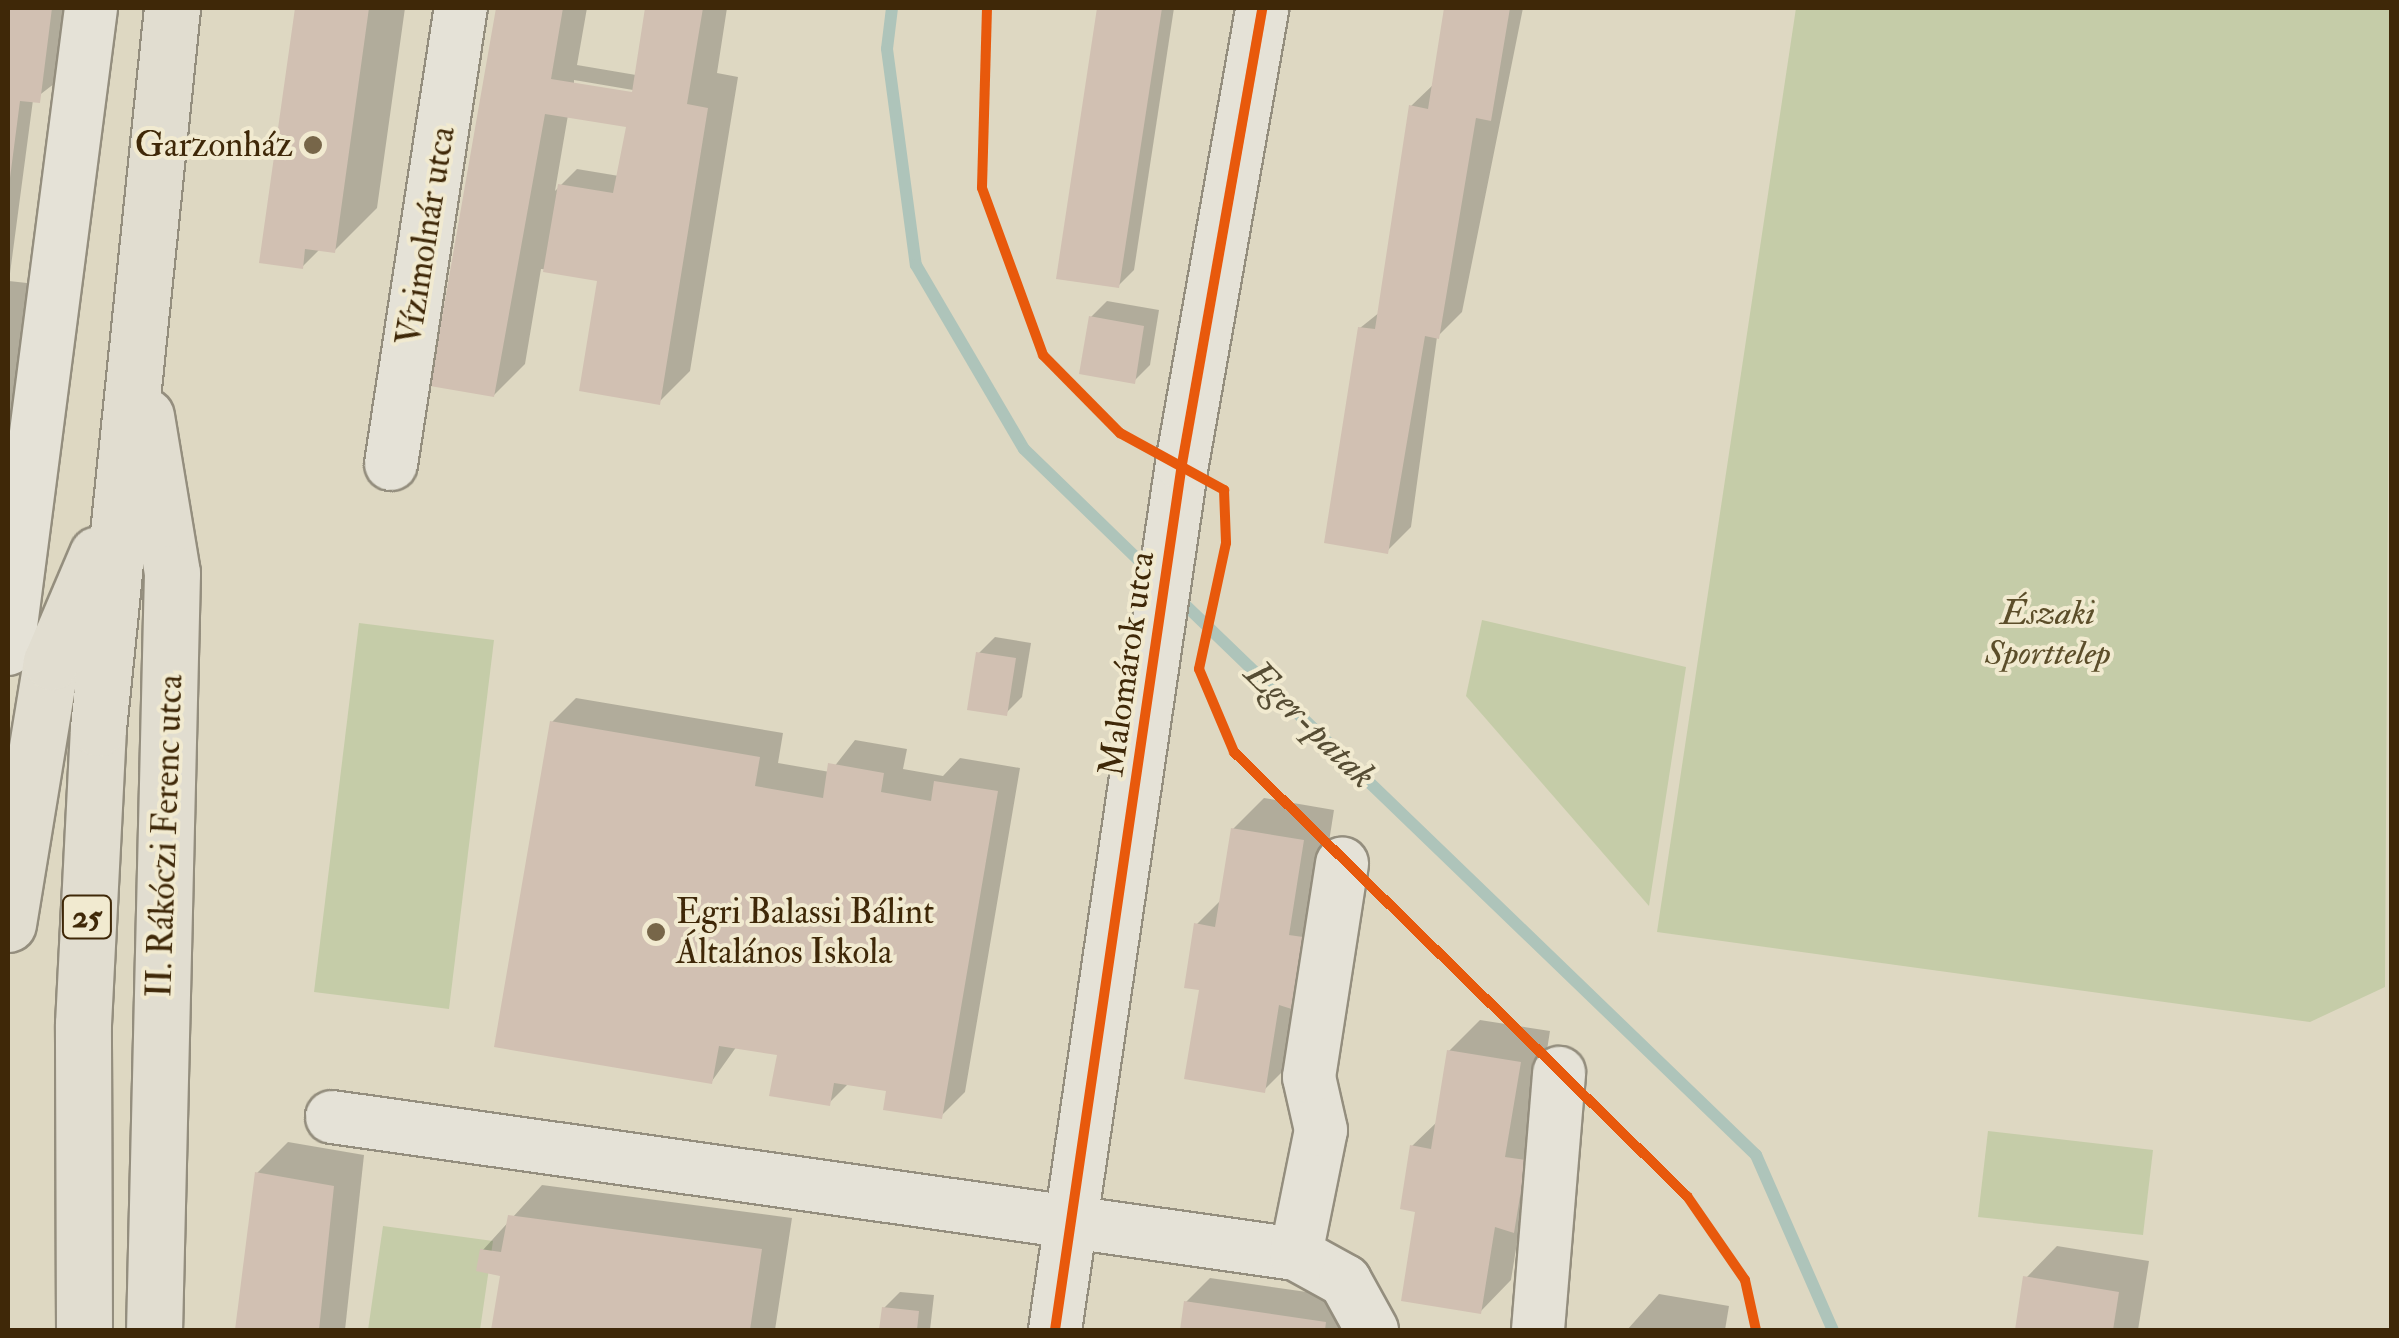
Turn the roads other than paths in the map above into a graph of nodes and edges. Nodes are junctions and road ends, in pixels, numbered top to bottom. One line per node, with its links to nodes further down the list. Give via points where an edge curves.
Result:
1 (91, 8): 8 (street)
2 (172, 8): 5 (main road, II. Rákóczi Ferenc utca / 25)
3 (461, 8): 6 (street, Vízimolnár utca)
4 (1262, 8): 14 (street, Malomárok utca, via 1182,473)
5 (134, 346): 7 (main road, II. Rákóczi Ferenc utca / 25); 18 (main road, II. Rákóczi Ferenc utca, via 172,574)
6 (391, 464)
7 (118, 505): 10 (main road, II. Rákóczi Ferenc utca, via 51,662); 17 (main road, II. Rákóczi Ferenc utca / 25, via 88,897)
8 (8, 649)
9 (1342, 864): 15 (street, via 1310,1077 1320,1130)
10 (8, 904): 11 (main road, II. Rákóczi Ferenc utca)
11 (8, 924)
12 (1559, 1073): 20 (street)
13 (332, 1117): 14 (street)
14 (1073, 1216): 15 (street); 19 (street, Malomárok utca)
15 (1296, 1254): 16 (street, via 1346,1281)
16 (1379, 1329)
17 (84, 1330)
18 (154, 1330)
19 (1055, 1330)
20 (1538, 1330)

